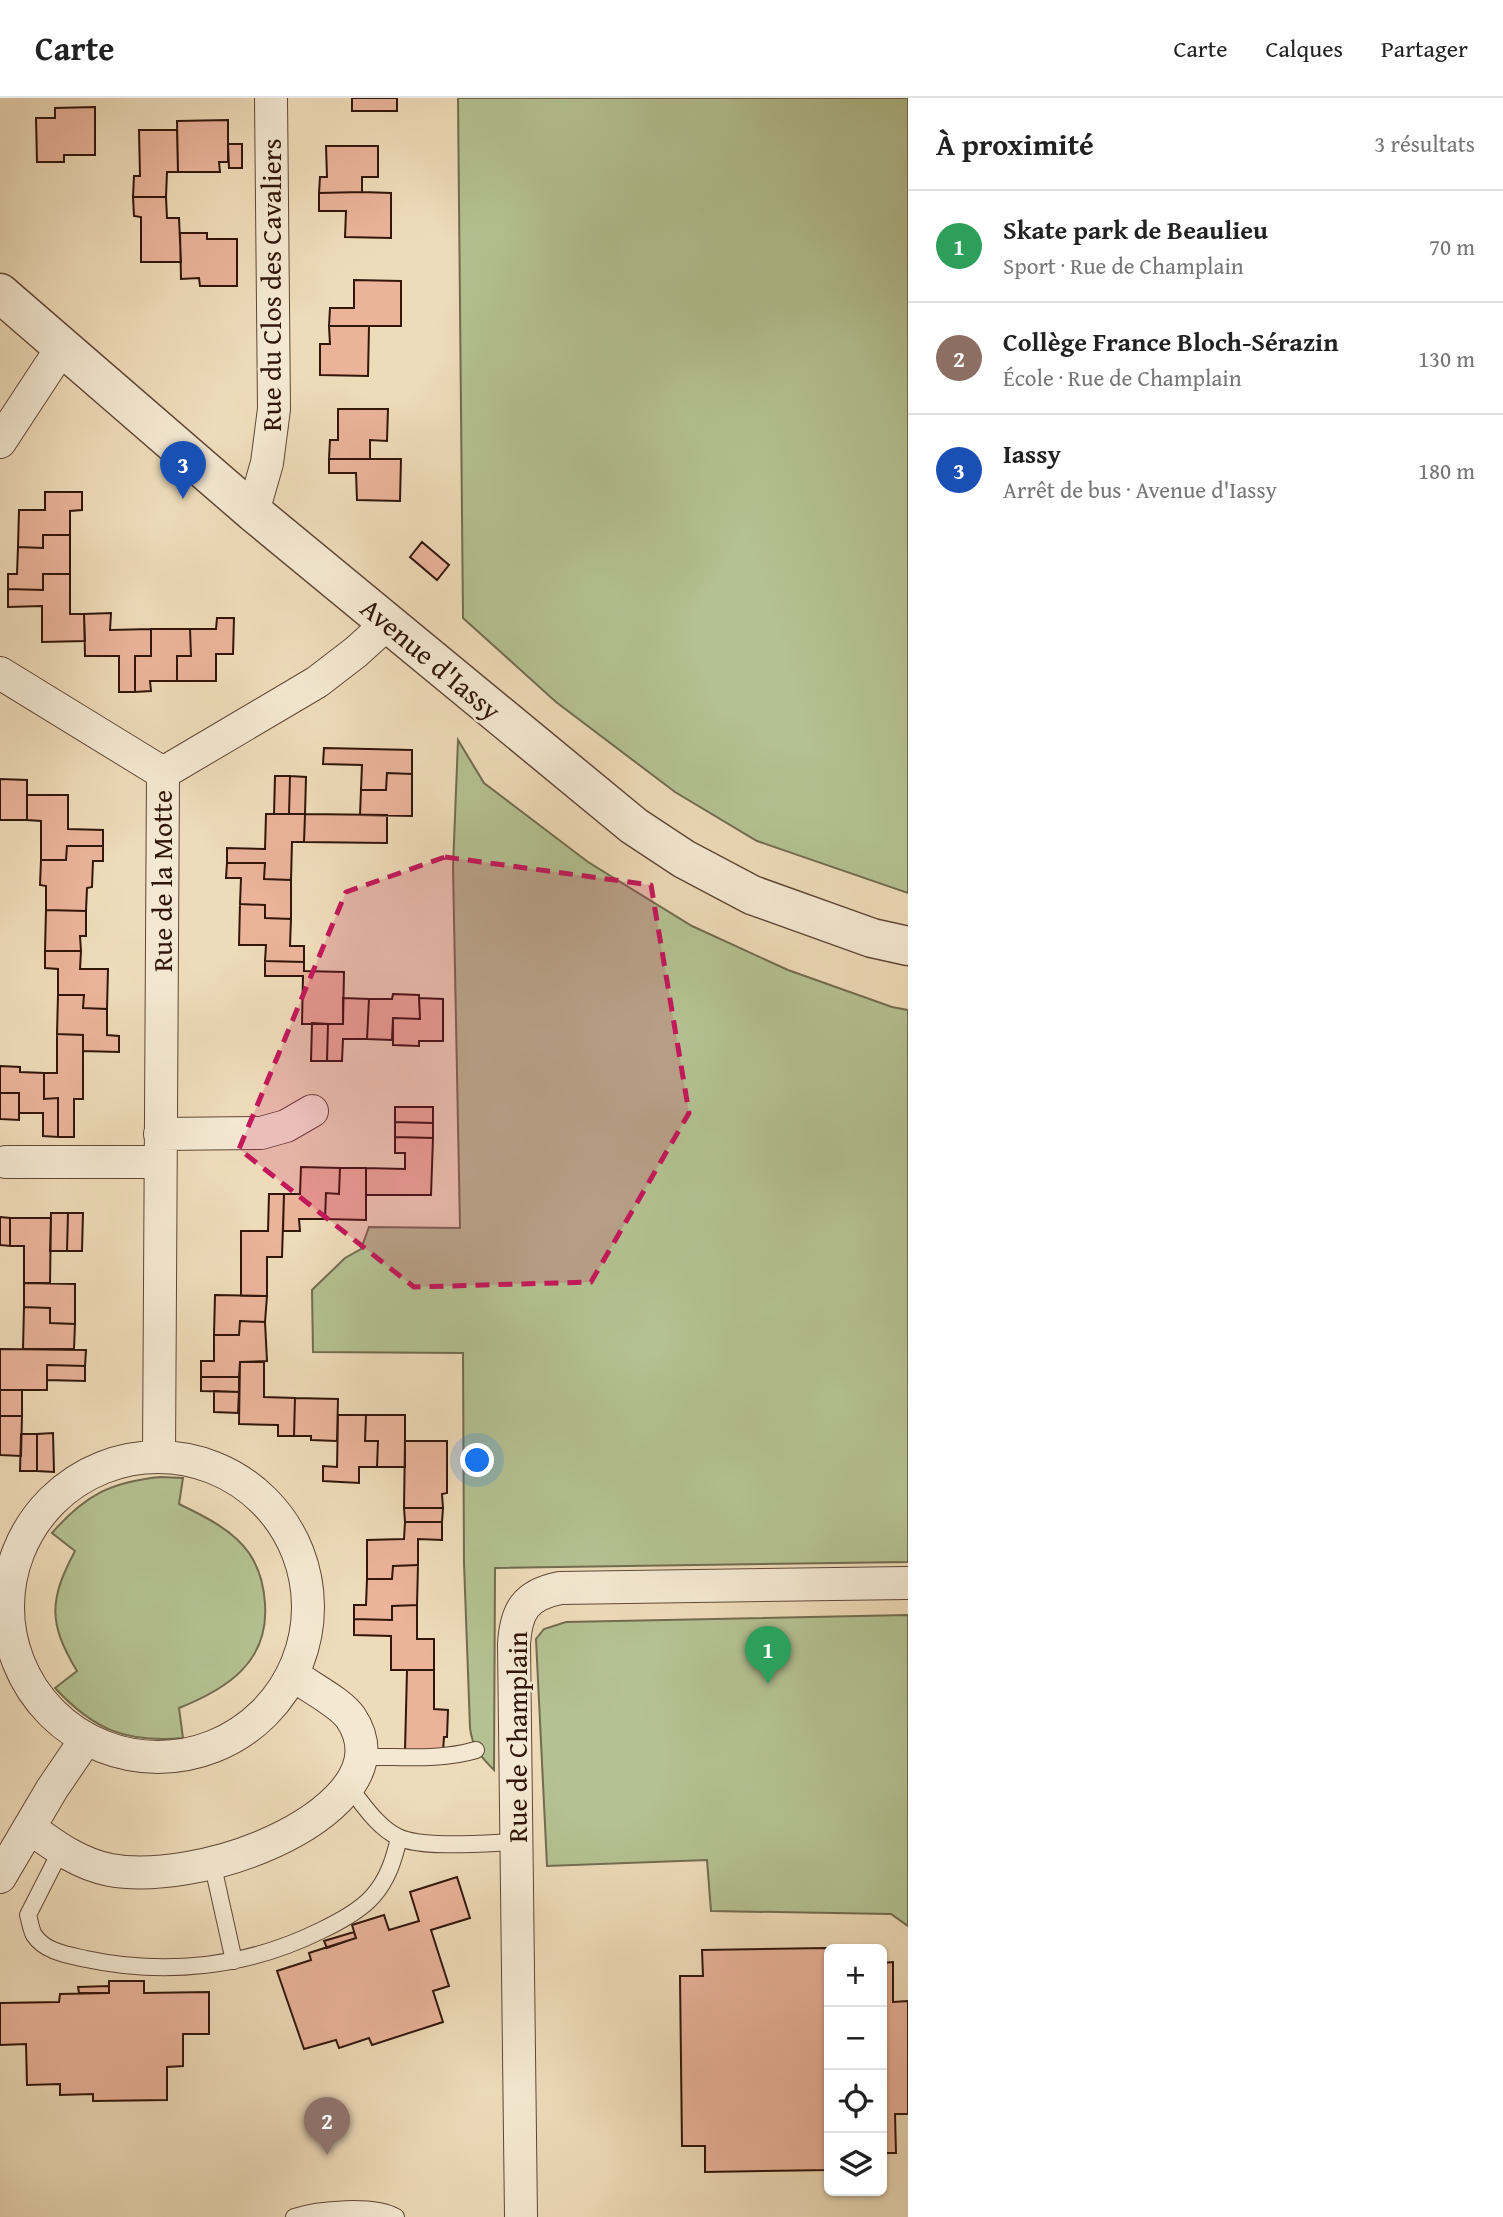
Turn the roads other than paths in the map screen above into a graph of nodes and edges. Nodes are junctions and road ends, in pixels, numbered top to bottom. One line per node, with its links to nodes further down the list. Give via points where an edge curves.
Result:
1 (271, 98): 5 (street, Rue du Clos des Cavaliers, via 274,409 267,464)
2 (0, 293): 3 (street, Avenue d'Iassy)
3 (63, 346): 4 (street); 5 (street, Avenue d'Iassy)
4 (0, 442)
5 (253, 512): 6 (street, Avenue d'Iassy)
6 (388, 623): 8 (street, Rue de la Motte, via 317,682); 9 (street, Avenue d'Iassy, via 634,826 684,859 752,895 872,938)
7 (0, 673): 8 (street)
8 (163, 773): 11 (street, Rue de la Motte)
9 (908, 946)
10 (312, 1111): 11 (street, via 261,1133)
11 (160, 1148): 12 (street); 13 (street, Rue de la Motte)
12 (6, 1162)
13 (159, 1456): 14 (street, via 96,1470 72,1483); 16 (street, via 215,1468 264,1501 285,1528 306,1583 303,1644)
14 (9, 1553): 17 (street, via 13,1650 30,1686 54,1715)
15 (908, 1583): 23 (street, Rue de Champlain, via 560,1588 538,1595 519,1613 515,1633)
16 (292, 1674): 17 (street, via 259,1718 205,1750 155,1758 120,1753); 19 (street, via 346,1712 356,1728)
17 (86, 1739): 21 (street)
18 (476, 1750): 19 (lane, via 438,1757)
19 (361, 1757): 20 (street)
20 (349, 1787): 22 (lane, via 383,1827); 25 (street, via 305,1824 260,1847)
21 (30, 1828): 24 (street); 26 (street)
22 (399, 1838): 23 (lane); 27 (lane, via 383,1883 356,1911 295,1944)
23 (516, 1842): 30 (street, Rue de Champlain)
24 (61, 1850): 25 (street, via 94,1866 128,1872); 27 (lane, via 28,1915 35,1936 55,1952 135,1967)
25 (212, 1862): 27 (lane)
26 (0, 1877)
27 (234, 1961)
28 (294, 2217): 29 (lane, via 337,2210)
29 (396, 2217)
30 (521, 2217)

